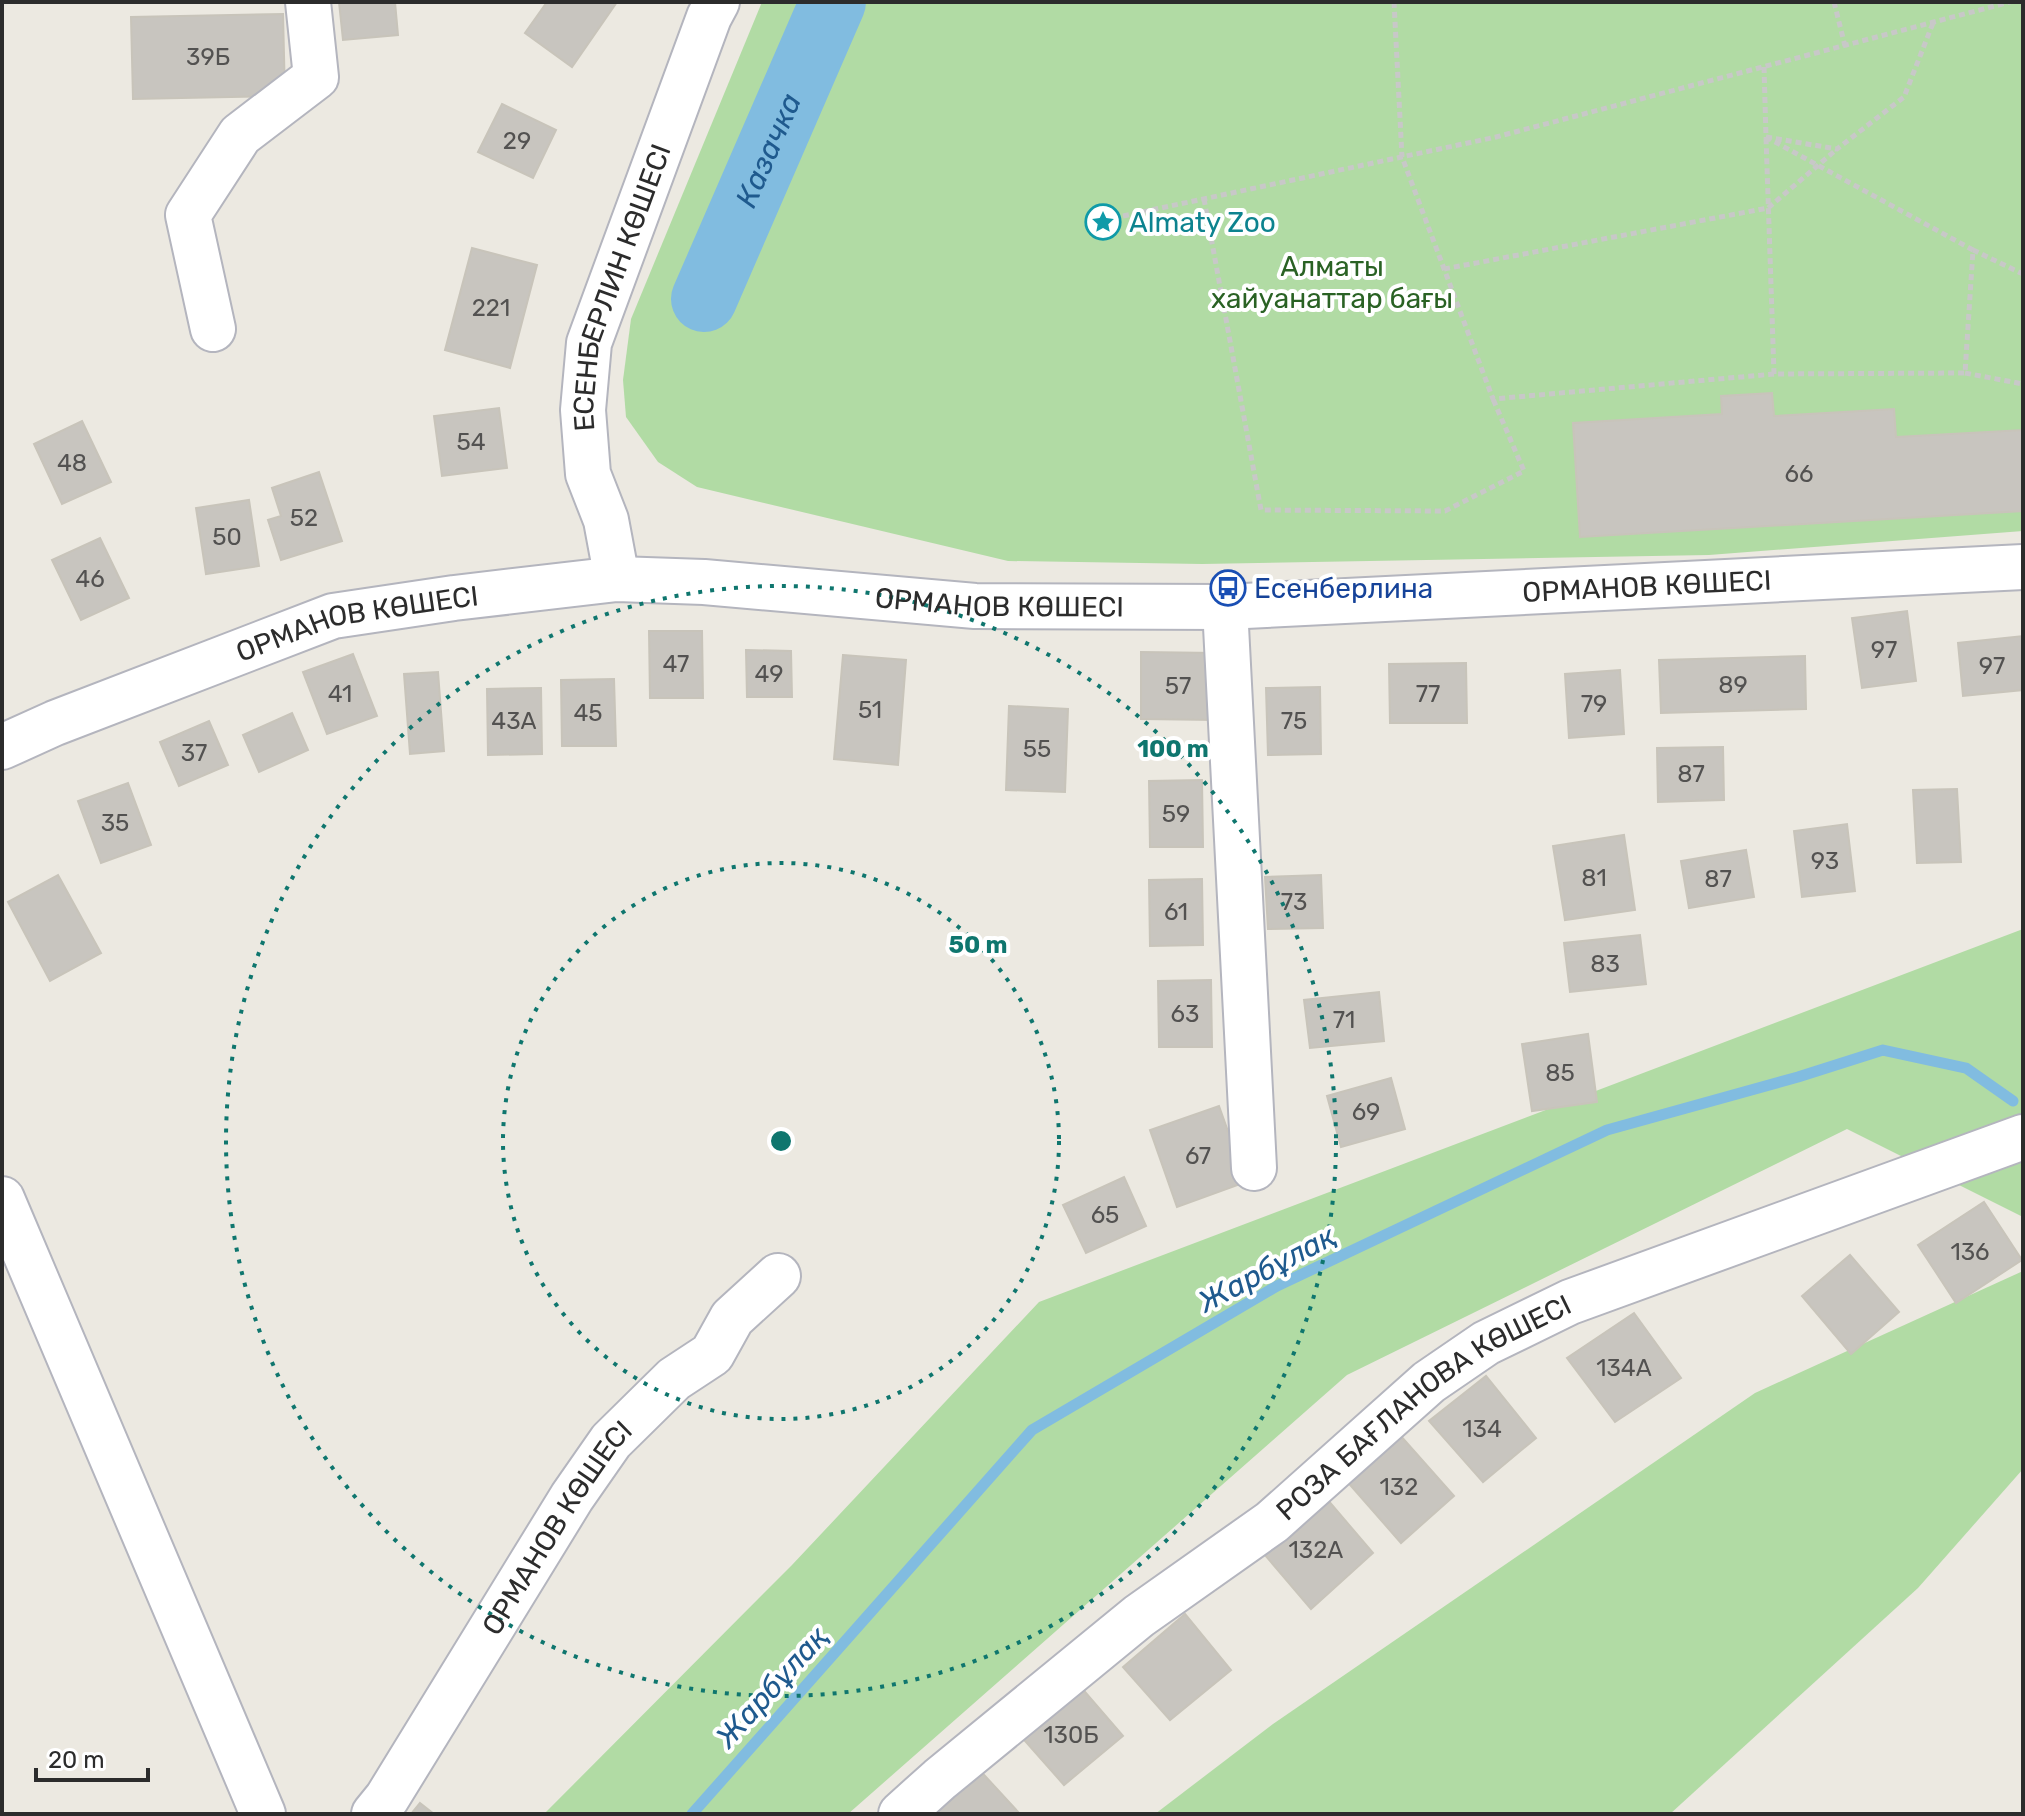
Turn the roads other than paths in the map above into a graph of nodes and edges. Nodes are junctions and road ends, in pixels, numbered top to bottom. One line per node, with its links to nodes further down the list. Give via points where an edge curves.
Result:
1 (308, 2): 3 (street, via 316,77 240,135 188,215)
2 (702, 7): 5 (street, ЕСЕНБЕРЛИН КӨШЕСІ, via 589,343 583,410 588,474 606,520)
3 (213, 329)
4 (2023, 567): 6 (street, ОРМАНОВ КӨШЕСІ)
5 (617, 579): 6 (street, ОРМАНОВ КӨШЕСІ, via 975,606); 7 (street, ОРМАНОВ КӨШЕСІ, via 333,616)
6 (1225, 607): 9 (street)
7 (2, 747)
8 (2023, 1137): 14 (street, РОЗА БАҒЛАНОВА КӨШЕСІ, via 1570,1302 1486,1343 1429,1382 1272,1522 1139,1616)
9 (1254, 1168)
10 (2, 1199): 12 (street)
11 (778, 1276): 13 (street, ОРМАНОВ КӨШЕСІ, via 732,1318 712,1354 674,1379 611,1441)
12 (263, 1814)
13 (374, 1814)
14 (901, 1814)

